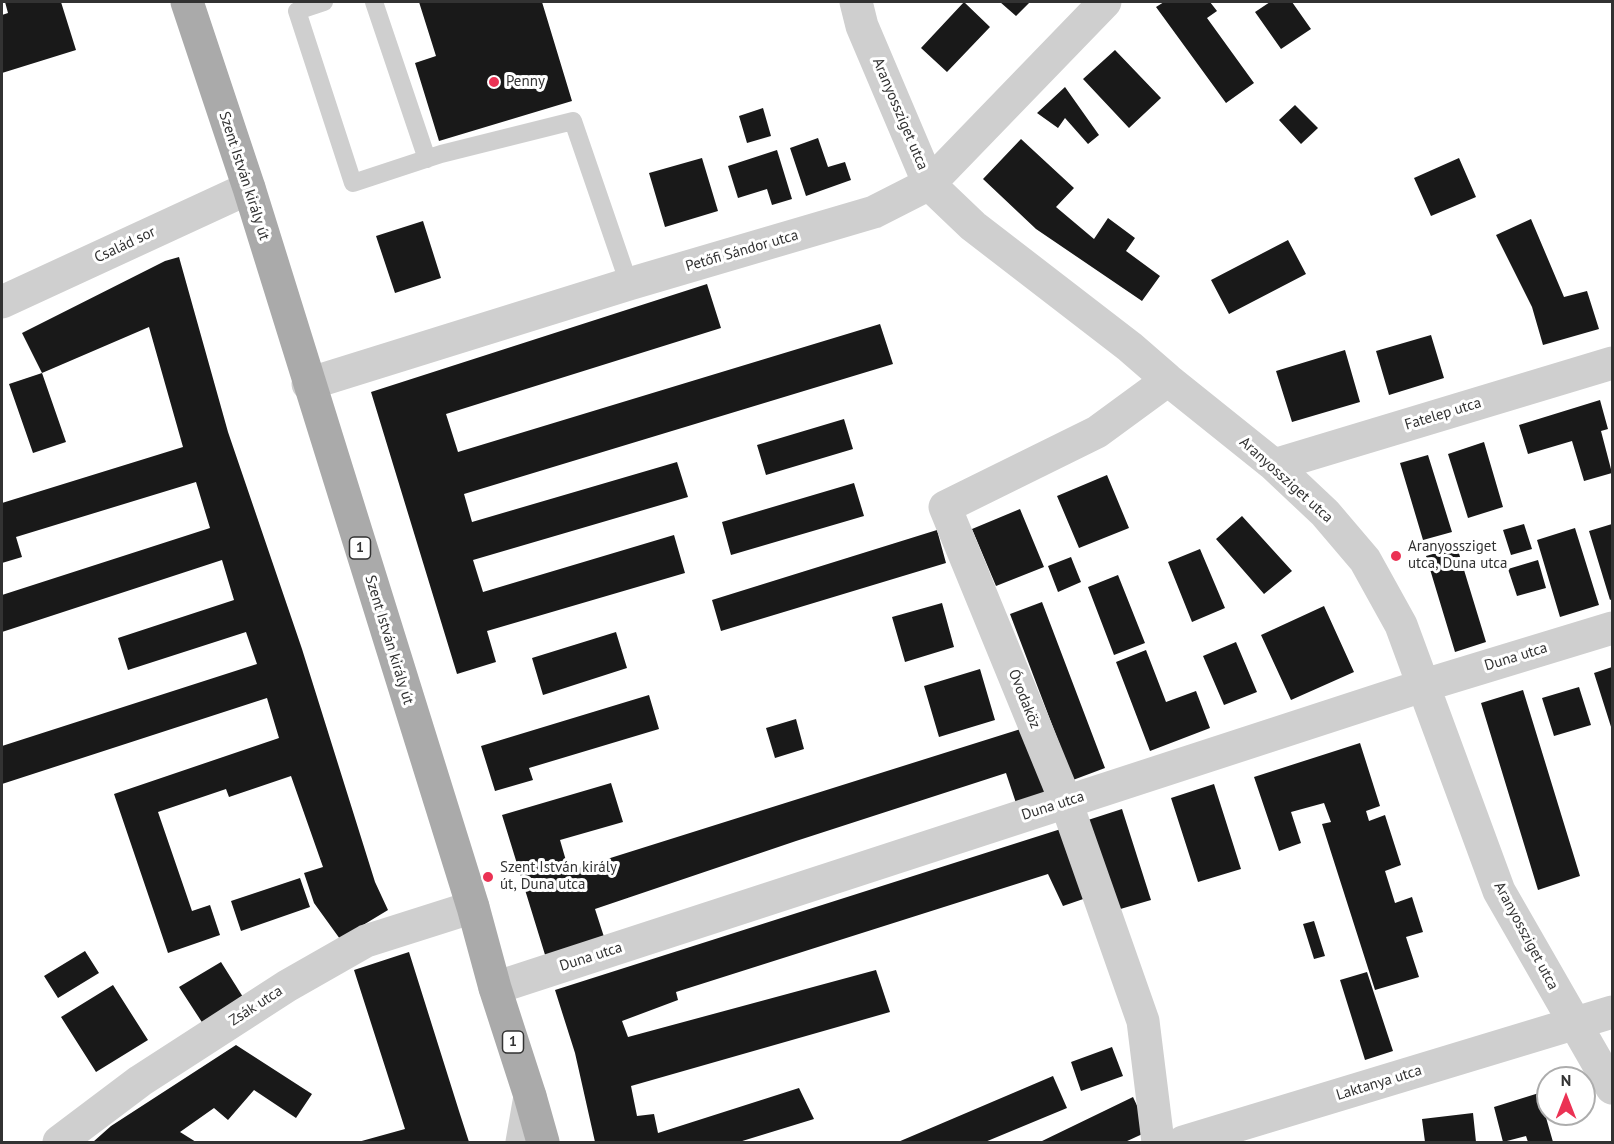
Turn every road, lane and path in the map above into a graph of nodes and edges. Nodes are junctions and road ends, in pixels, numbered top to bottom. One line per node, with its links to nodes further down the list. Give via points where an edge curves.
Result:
1 (187, 2): 8 (main road, Szent István király út / 1)
2 (324, 2): 6 (lane, via 297,11 353,183)
3 (374, 2): 6 (lane)
4 (856, 2): 7 (street, Aranyossziget utca, via 862,26)
5 (1105, 2): 7 (street, Petőfi Sándor utca)
6 (426, 159): 9 (lane, via 573,122)
7 (929, 184): 9 (street, Petőfi Sándor utca, via 874,212); 12 (street, Aranyossziget utca, via 973,226)
8 (249, 188): 10 (street, Család sor); 13 (main road, Szent István király út / 1)
9 (629, 284): 13 (street, Petőfi Sándor utca)
10 (2, 302)
11 (1612, 363): 14 (street, Fatelep utca)
12 (1168, 381): 14 (street, Aranyossziget utca); 17 (street, Óvodaköz, via 1096,432 945,507)
13 (308, 384): 18 (main road, Szent István király út / 1)
14 (1274, 465): 16 (street, Aranyossziget utca, via 1325,513 1365,560 1401,625)
15 (1612, 628): 16 (street, Duna utca)
16 (1425, 685): 17 (street, Duna utca); 21 (street, Aranyossziget utca, via 1499,891)
17 (1066, 802): 19 (street, Duna utca); 27 (street, Óvodaköz, via 1143,1021)
18 (473, 907): 19 (main road, Szent István király út / 1); 24 (street, Zsák utca, via 366,940 286,986 141,1081)
19 (495, 988): 23 (main road, Szent István király út / 1)
20 (1612, 1012): 21 (street, Laktanya utca)
21 (1574, 1024): 22 (street, Aranyossziget utca); 28 (street, Laktanya utca)
22 (1612, 1088)
23 (530, 1096): 25 (street); 26 (main road, Szent István király út / 1)
24 (59, 1143)
25 (522, 1143)
26 (543, 1143)
27 (1158, 1143)
28 (1183, 1143)

